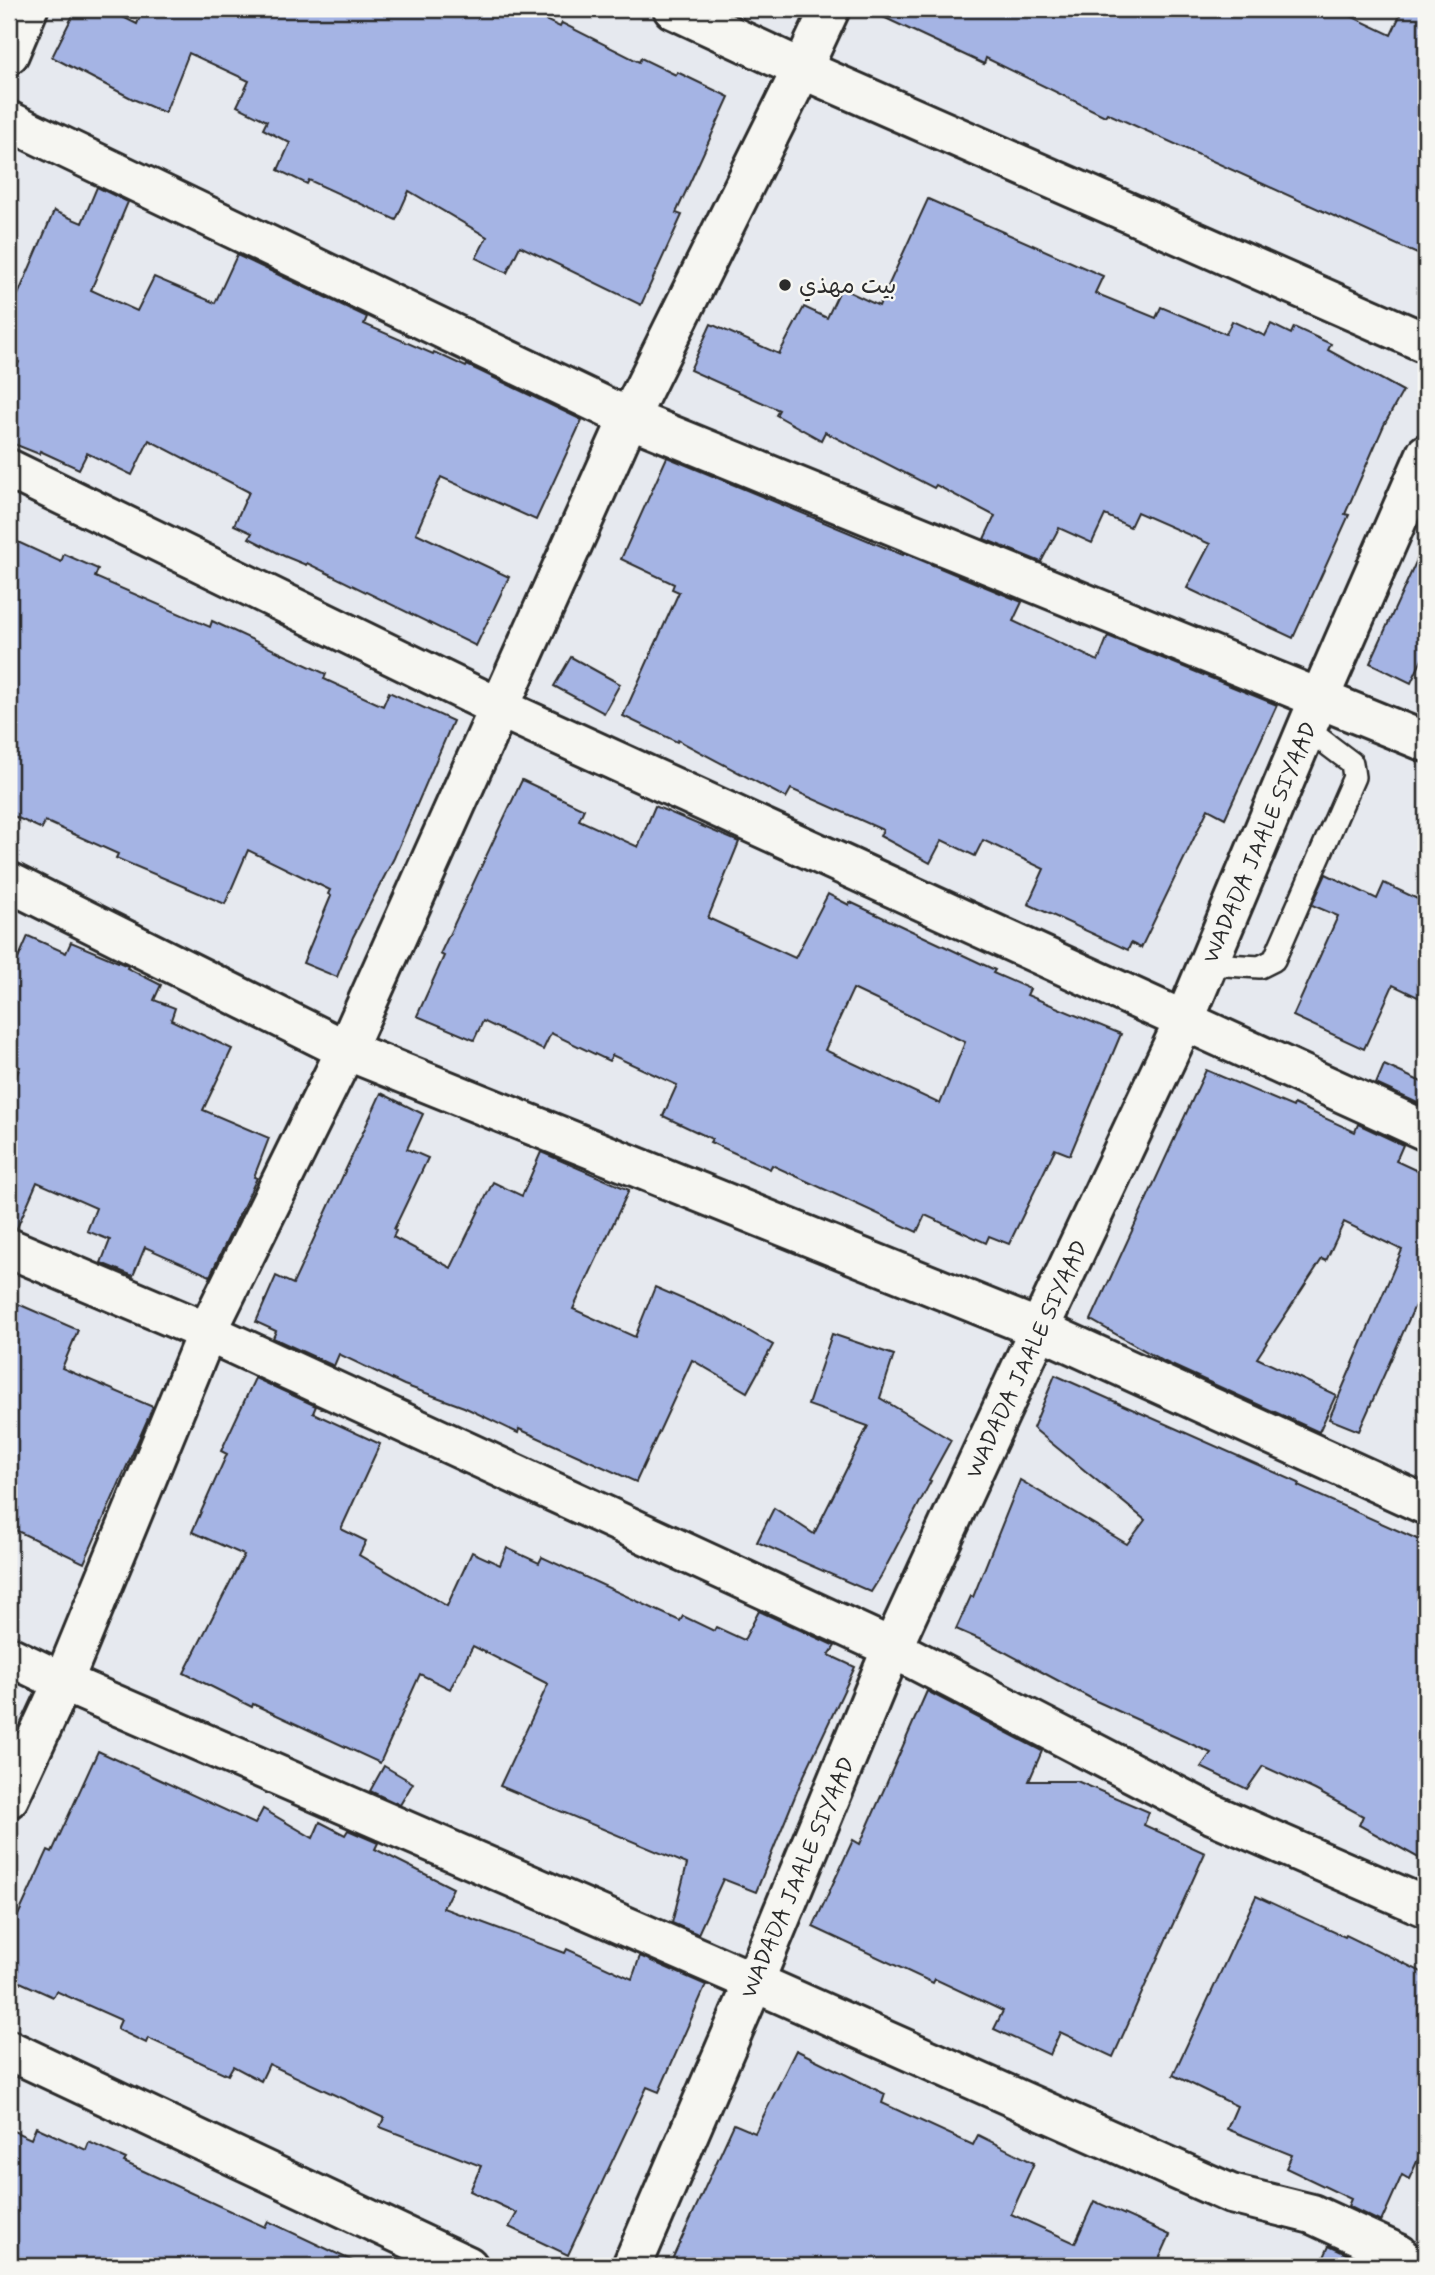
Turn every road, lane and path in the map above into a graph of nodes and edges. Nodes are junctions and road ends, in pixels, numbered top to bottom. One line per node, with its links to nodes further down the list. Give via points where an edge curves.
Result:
1 (28, 9): 4 (street)
2 (673, 9): 5 (street)
3 (830, 9): 5 (street)
4 (9, 54)
5 (802, 69): 7 (street); 8 (street)
6 (9, 121): 8 (street)
7 (1426, 343)
8 (629, 418): 11 (street); 12 (street)
9 (1426, 454): 12 (street, WADADA JAALE SIYAAD)
10 (9, 469): 11 (street)
11 (500, 708): 16 (street); 17 (street)
12 (1313, 714): 13 (street); 15 (street, WADADA JAALE SIYAAD); 15 (lane, via 1352,763 1354,777 1274,960 1260,967)
13 (1426, 742)
14 (9, 882): 17 (street)
15 (1208, 964): 16 (street, WADADA JAALE SIYAAD)
16 (1184, 1021): 18 (street); 20 (street, WADADA JAALE SIYAAD)
17 (346, 1050): 20 (street); 21 (street)
18 (1426, 1131)
19 (9, 1248): 21 (street)
20 (1039, 1329): 22 (street); 23 (street, WADADA JAALE SIYAAD)
21 (207, 1332): 23 (street); 25 (street)
22 (1426, 1505)
23 (892, 1648): 27 (street, via 1212,1814); 28 (street, WADADA JAALE SIYAAD)
24 (9, 1656): 25 (street)
25 (63, 1682): 26 (street); 28 (street)
26 (9, 1798)
27 (1426, 1908)
28 (754, 1982): 31 (street, WADADA JAALE SIYAAD); 32 (street, via 1231,2194 1311,2214 1399,2254)
29 (9, 2050): 30 (street)
30 (468, 2266)
31 (632, 2266)
32 (1407, 2266)

